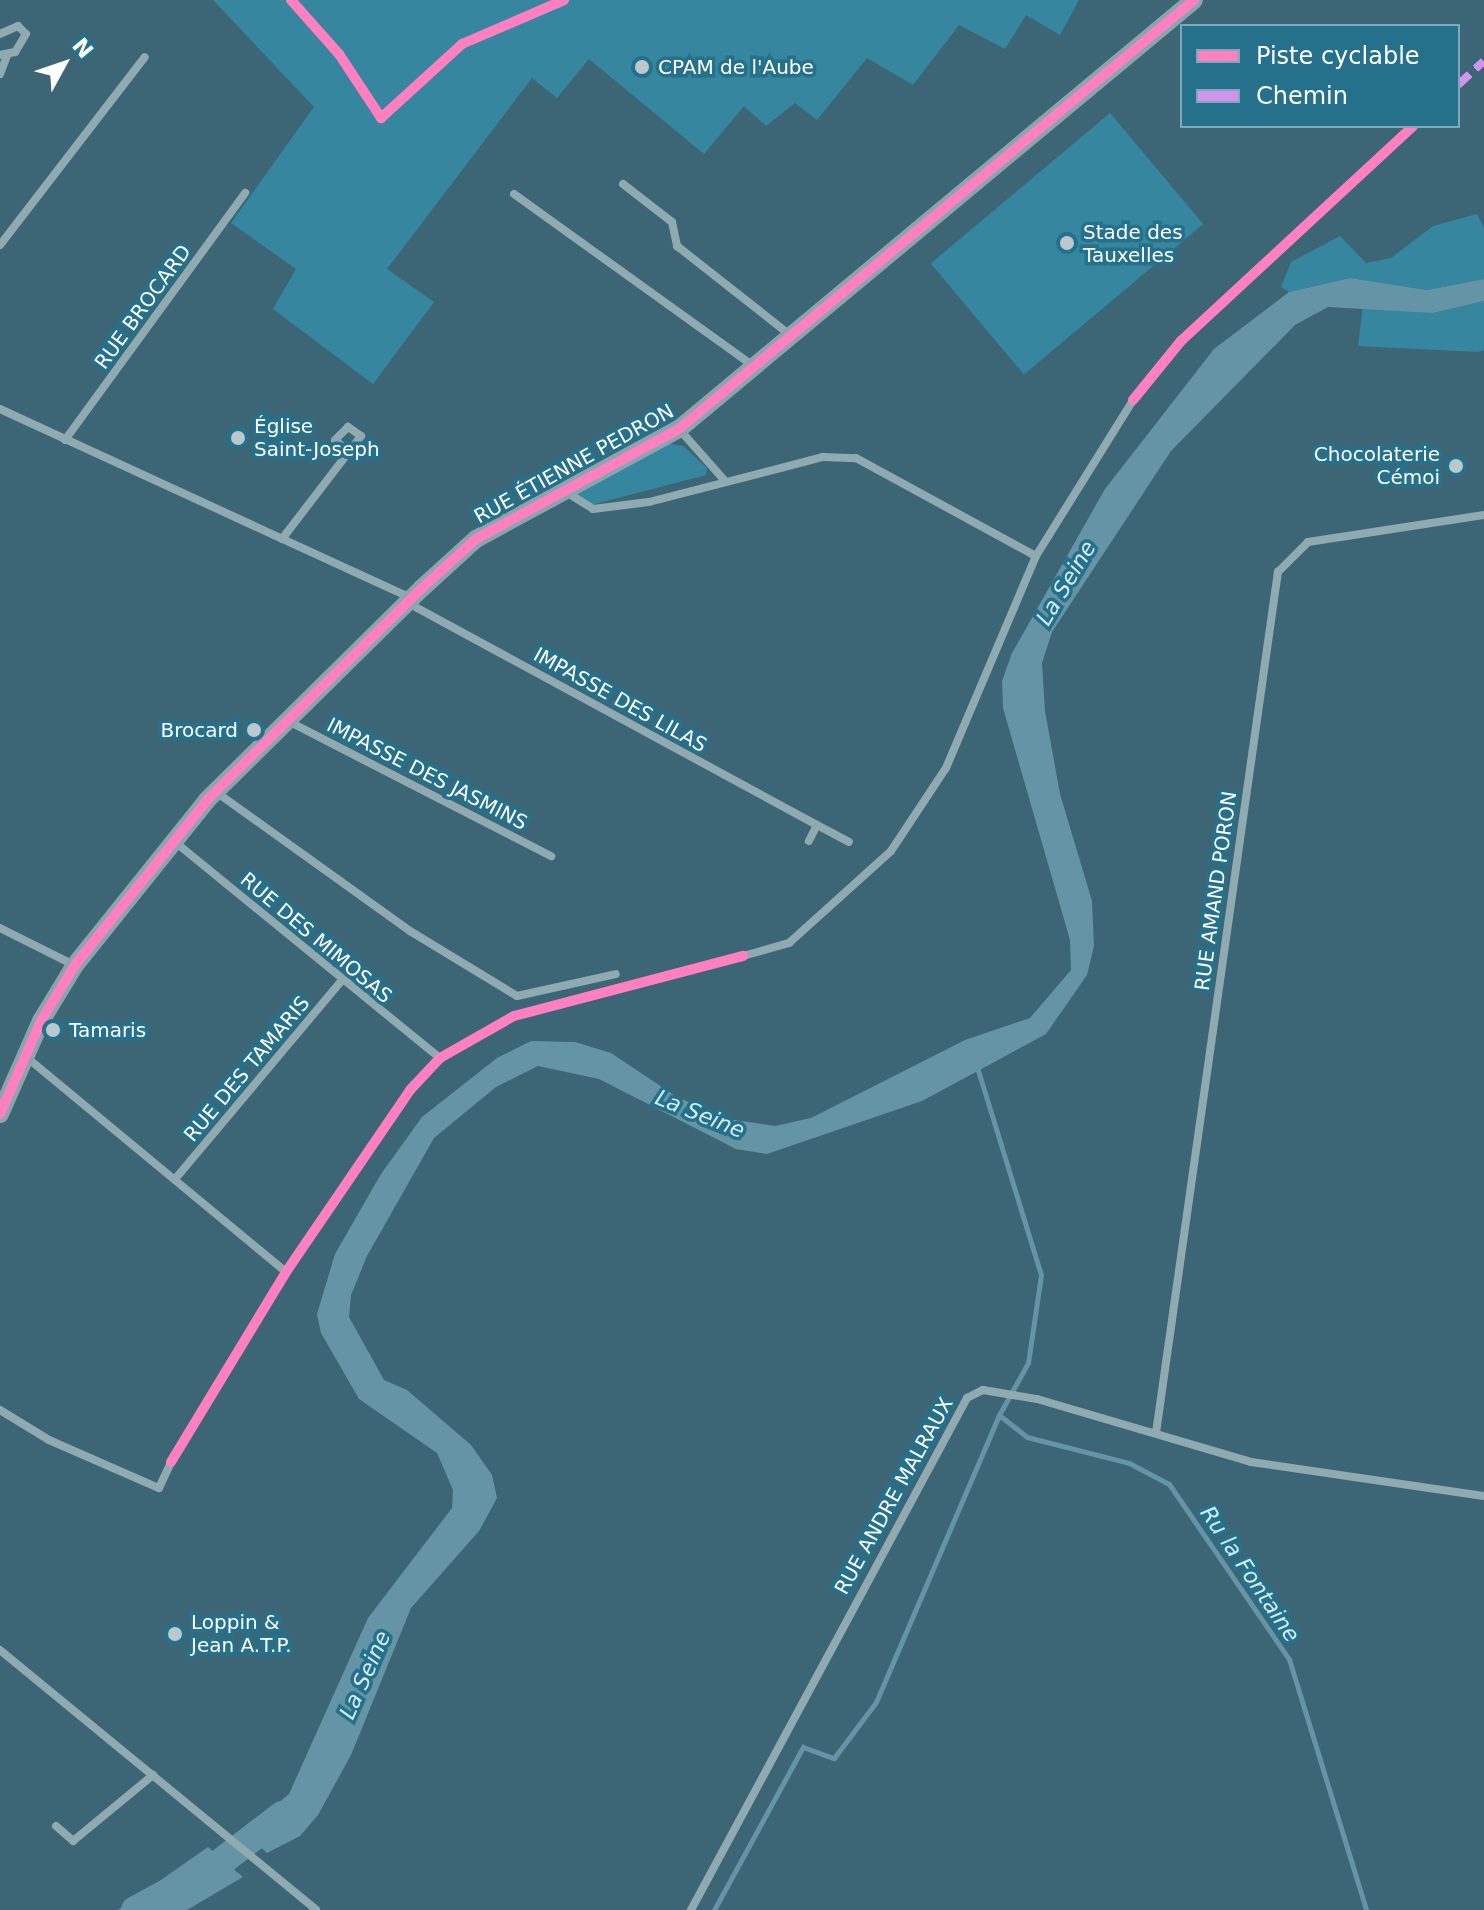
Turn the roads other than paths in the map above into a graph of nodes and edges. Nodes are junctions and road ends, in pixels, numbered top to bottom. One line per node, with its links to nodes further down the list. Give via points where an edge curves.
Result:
1 (1194, 0): 10 (street, RUE ÉTIENNE PEDRON)
2 (0, 34): 3 (street, via 18,26 26,34)
3 (3, 56): 5 (street)
4 (145, 57): 9 (street)
5 (0, 74)
6 (623, 184): 10 (street, via 672,222 677,246)
7 (245, 193): 15 (street, RUE BROCARD)
8 (514, 194): 11 (street)
9 (0, 245)
10 (791, 335): 11 (street, RUE ÉTIENNE PEDRON)
11 (754, 367): 14 (street, RUE ÉTIENNE PEDRON)
12 (1133, 400): 21 (street)
13 (0, 409): 15 (street)
14 (679, 429): 17 (street); 18 (street, RUE ÉTIENNE PEDRON)
15 (65, 440): 20 (street)
16 (349, 452): 20 (street)
17 (725, 481): 18 (street, via 593,509 576,503); 21 (street, via 823,457 856,458)
18 (564, 490): 22 (street, RUE ÉTIENNE PEDRON, via 476,539)
19 (1484, 515): 41 (street, RUE AMAND PORON, via 1308,542 1278,572)
20 (282, 539): 22 (street)
21 (1036, 556): 31 (street, via 946,768 891,851 789,943)
22 (409, 601): 23 (street, RUE ÉTIENNE PEDRON); 25 (street, IMPASSE DES LILAS)
23 (288, 721): 24 (street, RUE ÉTIENNE PEDRON); 29 (street, IMPASSE DES JASMINS)
24 (216, 792): 27 (street, RUE ÉTIENNE PEDRON); 33 (street, via 410,931 517,996)
25 (817, 825): 26 (street); 28 (street, IMPASSE DES LILAS)
26 (809, 841)
27 (174, 842): 32 (street, RUE ÉTIENNE PEDRON); 34 (street, RUE DES MIMOSAS)
28 (849, 842)
29 (551, 856)
30 (0, 928): 32 (street)
31 (743, 956)
32 (75, 965): 35 (street, RUE ÉTIENNE PEDRON)
33 (616, 974)
34 (342, 980): 36 (street, RUE DES MIMOSAS); 38 (street, RUE DES TAMARIS)
35 (24, 1055): 37 (street, RUE ÉTIENNE PEDRON); 38 (street)
36 (440, 1058)
37 (0, 1114)
38 (176, 1178): 39 (street)
39 (286, 1272)
40 (0, 1410): 42 (street, via 49,1440 159,1488)
41 (1156, 1433): 43 (street, RUE ANDRE MALRAUX, via 1251,1462); 48 (street, RUE ANDRE MALRAUX, via 1002,1390 967,1398)
42 (171, 1462)
43 (1484, 1496)
44 (0, 1650): 45 (street)
45 (153, 1775): 46 (street, via 73,1841); 47 (street)
46 (56, 1826)
47 (316, 1910)
48 (691, 1910)

